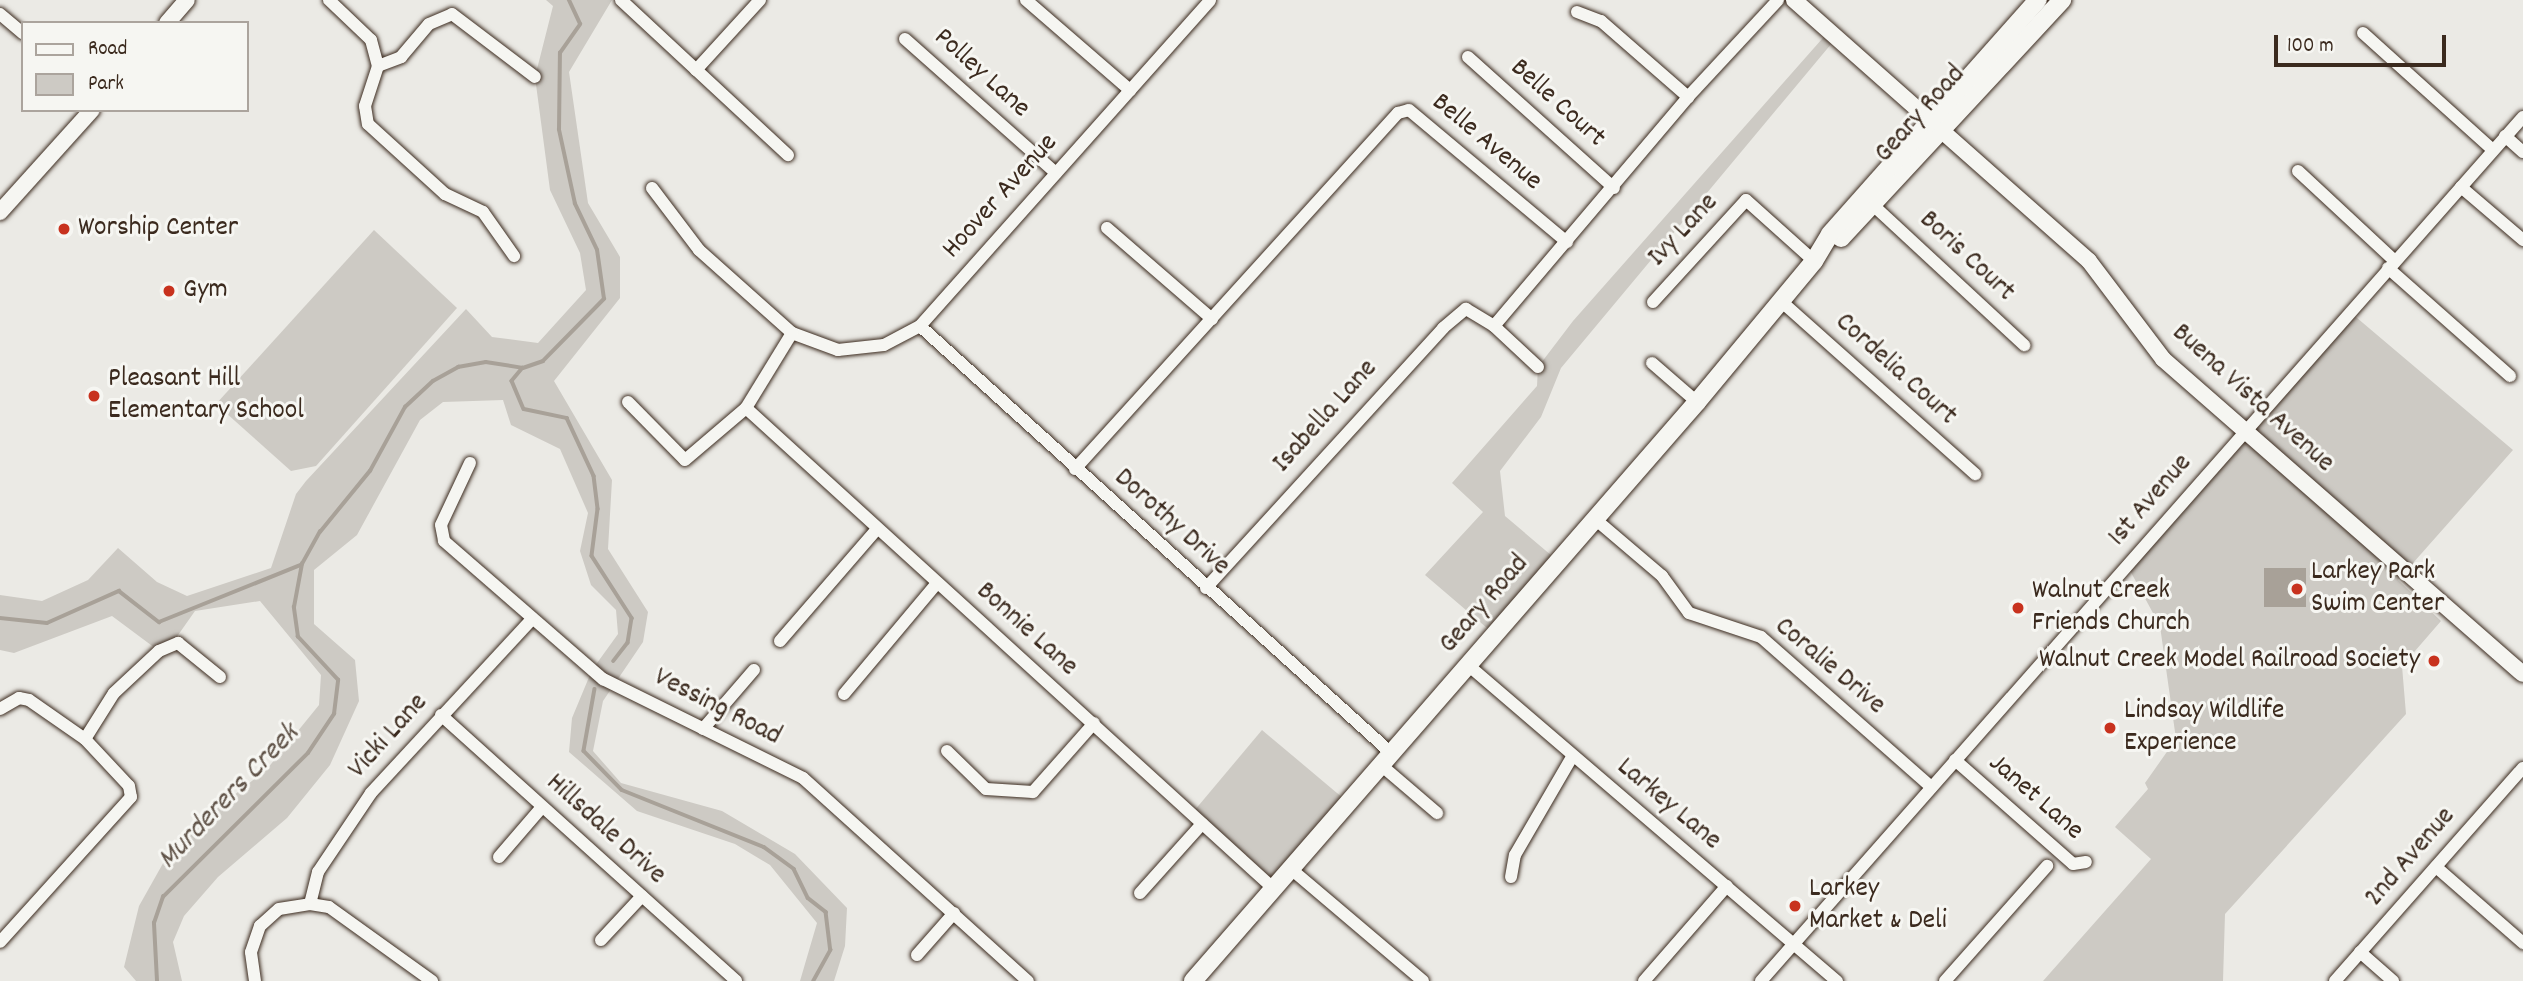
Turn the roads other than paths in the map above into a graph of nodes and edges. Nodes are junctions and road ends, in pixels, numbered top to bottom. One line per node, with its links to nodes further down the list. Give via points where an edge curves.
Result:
1 (187, 0): 13 (street)
2 (329, 0): 18 (street, via 371,40)
3 (621, 0): 19 (street)
4 (760, 0): 19 (street)
5 (1026, 0): 21 (street)
6 (1210, 0): 21 (street, Hoover Avenue)
7 (1778, 0): 22 (street)
8 (1794, 0): 25 (street, Buena Vista Avenue)
9 (2038, 0): 25 (main road, Geary Road)
10 (2062, 0): 25 (main road, Geary Road)
11 (1577, 12): 22 (street, via 1601,21)
12 (0, 13): 14 (street)
13 (169, 21)
14 (21, 31)
15 (2363, 33): 27 (street)
16 (905, 39): 31 (street, Polley Lane)
17 (1468, 57): 34 (street, Belle Court)
18 (378, 66): 20 (street, via 401,57 429,24 452,13); 40 (street, via 365,106 368,124 445,194 483,212)
19 (696, 71): 29 (street)
20 (535, 77)
21 (1130, 90): 31 (street, Hoover Avenue)
22 (1688, 97): 34 (street)
23 (90, 112): 36 (street)
24 (2523, 117): 26 (street, 1st Avenue)
25 (1937, 125): 35 (main road, Geary Road); 41 (main road, Geary Road, via 1830,234); 56 (street, Buena Vista Avenue, via 2089,261 2163,359)
26 (2505, 136): 27 (street, 1st Avenue); 28 (street)
27 (2493, 150): 32 (street, 1st Avenue)
28 (2523, 152)
29 (788, 155)
30 (2298, 171): 42 (street)
31 (1056, 173): 46 (street, Hoover Avenue)
32 (2461, 187): 38 (street); 42 (street, 1st Avenue)
33 (652, 188): 48 (street, via 699,250)
34 (1614, 188): 39 (street)
35 (1874, 206): 41 (main road, Geary Road); 49 (street, Boris Court)
36 (0, 212)
37 (1107, 228): 45 (street)
38 (2523, 240)
39 (1567, 242): 45 (street, Belle Avenue, via 1409,110 1398,113); 47 (street)
40 (514, 256)
41 (1814, 261): 43 (street, Ivy Lane, via 1746,200); 44 (main road, Geary Road)
42 (2392, 264): 52 (street); 56 (street, 1st Avenue)
43 (1653, 302)
44 (1782, 302): 54 (main road, Geary Road); 59 (street, Cordelia Court)
45 (1212, 319): 58 (street, Belle Avenue)
46 (920, 326): 48 (street, Hoover Avenue, via 859,350 838,350); 58 (street, Dorothy Drive)
47 (1494, 326): 51 (street); 63 (street, Isabella Lane, via 1466,309 1443,328)
48 (792, 333): 55 (street)
49 (2024, 345)
50 (1652, 363): 54 (street)
51 (1538, 367)
52 (2510, 376)
53 (628, 402): 55 (street, via 685,460)
54 (1697, 402): 60 (main road, Geary Road)
55 (746, 408): 61 (street, Bonnie Lane)
56 (2244, 432): 68 (street, Buena Vista Avenue); 79 (street, 1st Avenue)
57 (470, 463): 64 (street, Vessing Road, via 440,534)
58 (1075, 469): 63 (street, Dorothy Drive)
59 (1975, 474)
60 (1595, 519): 66 (main road, Geary Road); 81 (street, Coralie Drive, via 1662,576 1689,613 1761,637)
61 (877, 529): 62 (street, Bonnie Lane); 65 (street)
62 (937, 583): 70 (street); 73 (street, Bonnie Lane)
63 (1206, 588): 78 (street, Dorothy Drive)
64 (531, 620): 72 (street, Vicki Lane); 74 (street, Vessing Road, via 603,679)
65 (780, 642)
66 (1468, 666): 77 (street, Larkey Lane); 78 (main road, Geary Road)
67 (754, 670): 74 (street)
68 (2523, 674)
69 (220, 677): 75 (street, via 178,643 159,651 114,693)
70 (844, 694)
71 (0, 709): 75 (street, via 19,698 29,700)
72 (441, 715): 82 (street, Hillsdale Drive); 95 (street, Vicki Lane, via 339,836 318,872)
73 (1094, 723): 76 (street, via 1032,792 986,789); 84 (street, Bonnie Lane)
74 (704, 729): 96 (street, Vessing Road, via 803,778)
75 (85, 739): 98 (street, via 129,786 131,797)
76 (947, 751)
77 (1572, 757): 90 (street, via 1515,855); 91 (street, Larkey Lane)
78 (1386, 759): 83 (street, Dorothy Drive); 89 (main road, Geary Road)
79 (1955, 760): 81 (street, 1st Avenue); 86 (street, Janet Lane, via 2073,864)
80 (2523, 768): 88 (street, 2nd Avenue)
81 (1931, 788): 99 (street, 1st Avenue)
82 (542, 807): 85 (street); 94 (street, Hillsdale Drive)
83 (1437, 813)
84 (1202, 824): 92 (street, Bonnie Lane); 93 (street)
85 (499, 857)
86 (2086, 862)
87 (2047, 866): 112 (street)
88 (2436, 867): 100 (street); 101 (street, 2nd Avenue)
89 (1290, 869): 92 (main road, Geary Road); 108 (street)
90 (1511, 877)
91 (1727, 886): 99 (street, Larkey Lane); 109 (street)
92 (1273, 888): 103 (main road, Geary Road)
93 (1140, 893)
94 (642, 896): 97 (street); 106 (street, Hillsdale Drive)
95 (310, 904): 104 (street, via 279,909 260,926 251,952); 105 (street, via 329,907)
96 (954, 913): 102 (street); 107 (street, Vessing Road)
97 (601, 940)
98 (0, 942)
99 (1791, 943): 110 (street, 1st Avenue); 111 (street, Larkey Lane)
100 (2523, 943)
101 (2360, 952): 113 (street, 2nd Avenue); 114 (street)
102 (917, 955)
103 (1197, 980)
104 (255, 981)
105 (432, 981)
106 (735, 981)
107 (1028, 981)
108 (1423, 981)
109 (1644, 981)
110 (1761, 981)
111 (1837, 981)
112 (1945, 981)
113 (2335, 981)
114 (2393, 981)

